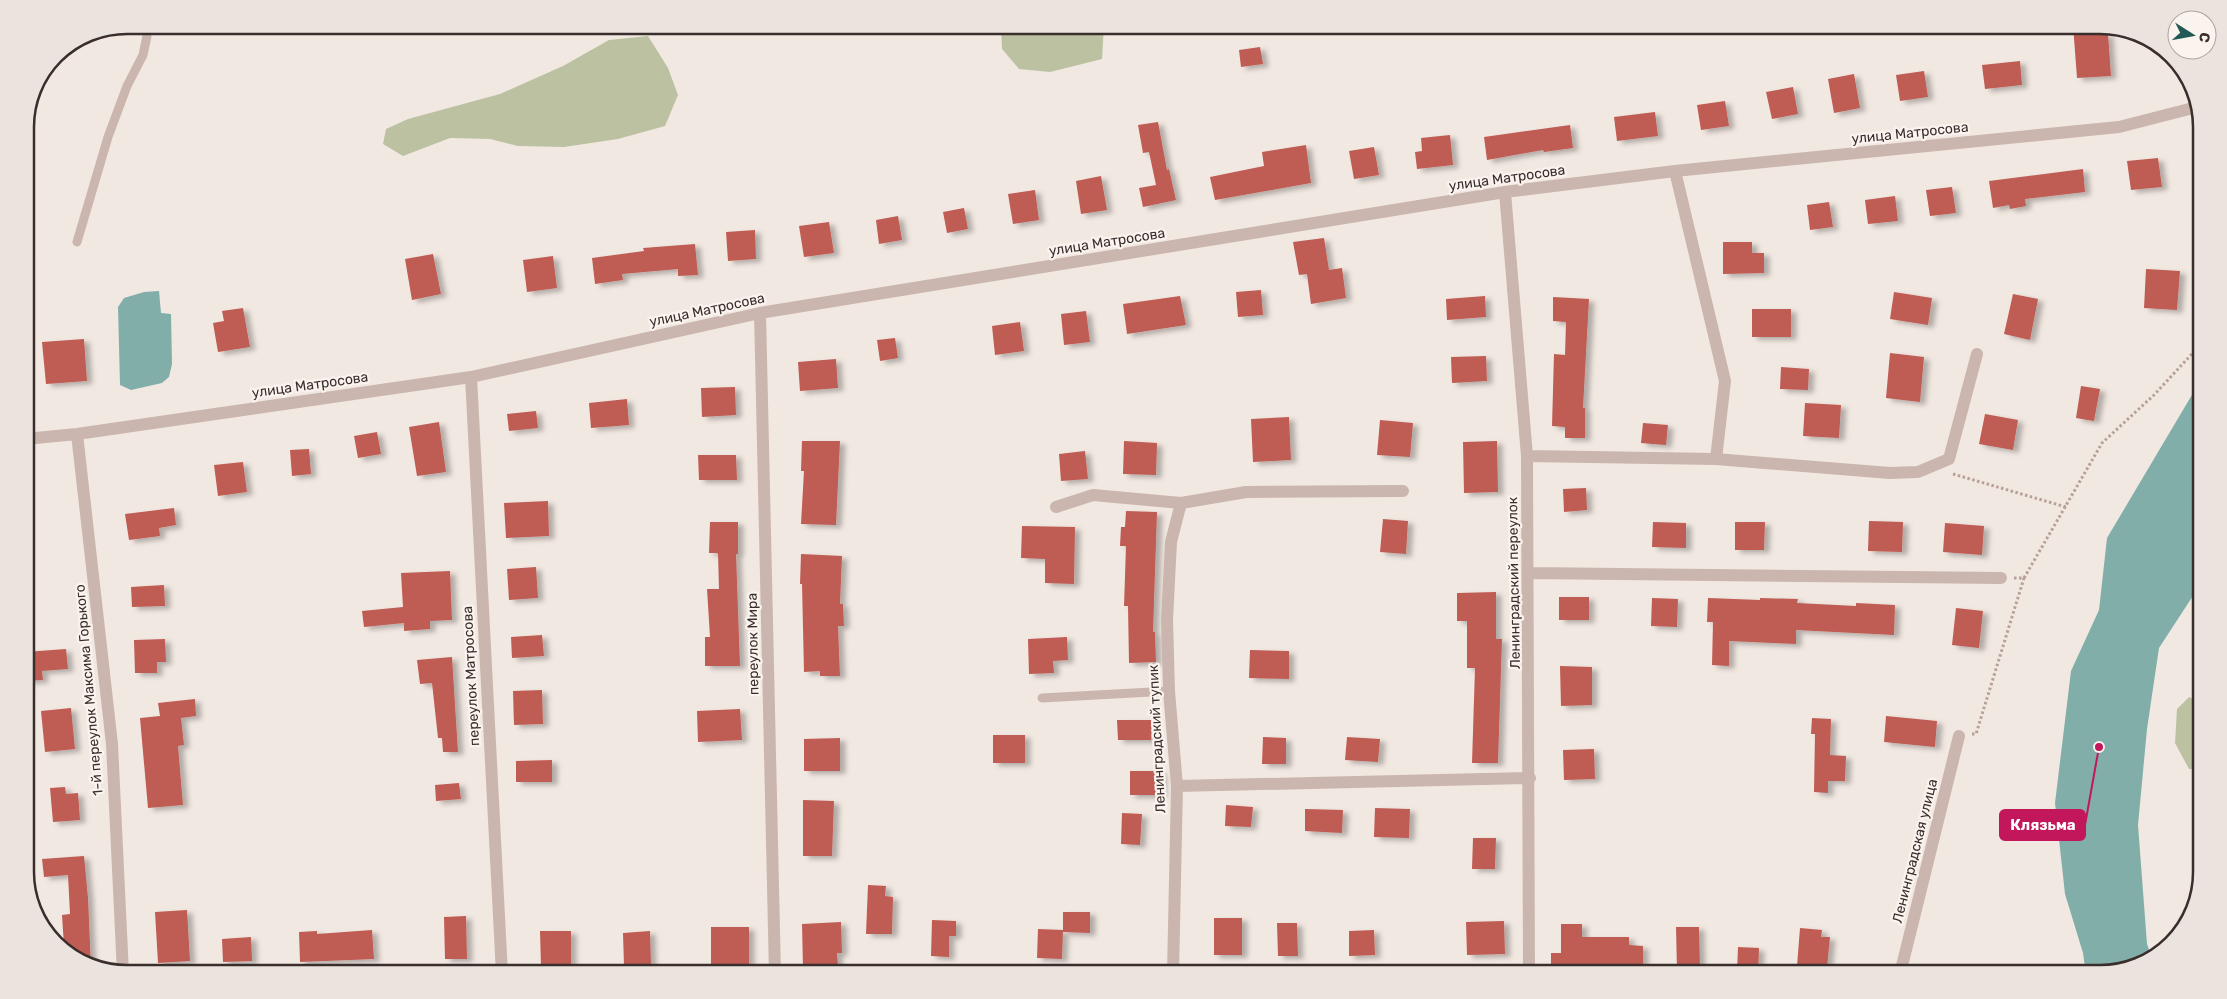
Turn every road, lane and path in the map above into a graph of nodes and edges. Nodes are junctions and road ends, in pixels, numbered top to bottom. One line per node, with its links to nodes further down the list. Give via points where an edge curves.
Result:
1 (146, 34): 5 (lane, via 143,55 127,86 108,137)
2 (2191, 109): 3 (street, улица Матросова, via 2119,128)
3 (1675, 171): 4 (street, улица Матросова); 13 (street, via 1725,381)
4 (1505, 192): 6 (street, улица Матросова); 12 (street, Ленинградский переулок)
5 (77, 242)
6 (760, 313): 9 (street, улица Матросова); 29 (street, переулок Мира)
7 (2193, 353): 17 (path, via 2102,443)
8 (1977, 354): 14 (street, via 1949,459)
9 (471, 377): 10 (street, улица Матросова); 28 (street, переулок Матросова)
10 (77, 434): 11 (street, улица Матросова); 27 (street, 1-й переулок Максима Горького, via 112,744)
11 (34, 438)
12 (1527, 456): 13 (street); 19 (street, Ленинградский переулок)
13 (1716, 459): 14 (street, via 1890,472 1918,472)
14 (1929, 467): 17 (path)
15 (1403, 491): 16 (street, via 1246,492)
16 (1181, 503): 18 (street, via 1093,495); 22 (street, Ленинградский тупик, via 1171,542 1167,620)
17 (2066, 506): 21 (path)
18 (1056, 507)
19 (1529, 573): 20 (street); 25 (street, Ленинградский переулок)
20 (2001, 578): 21 (path)
21 (2024, 578): 24 (path, via 1976,734)
22 (1169, 691): 23 (lane); 26 (street, Ленинградский тупик)
23 (1042, 698)
24 (1959, 736): 32 (street, Ленинградская улица)
25 (1530, 778): 26 (street); 31 (street, Ленинградский переулок)
26 (1177, 786): 30 (street, Ленинградский тупик)
27 (123, 965)
28 (502, 965)
29 (775, 965)
30 (1173, 965)
31 (1529, 965)
32 (1902, 965)

